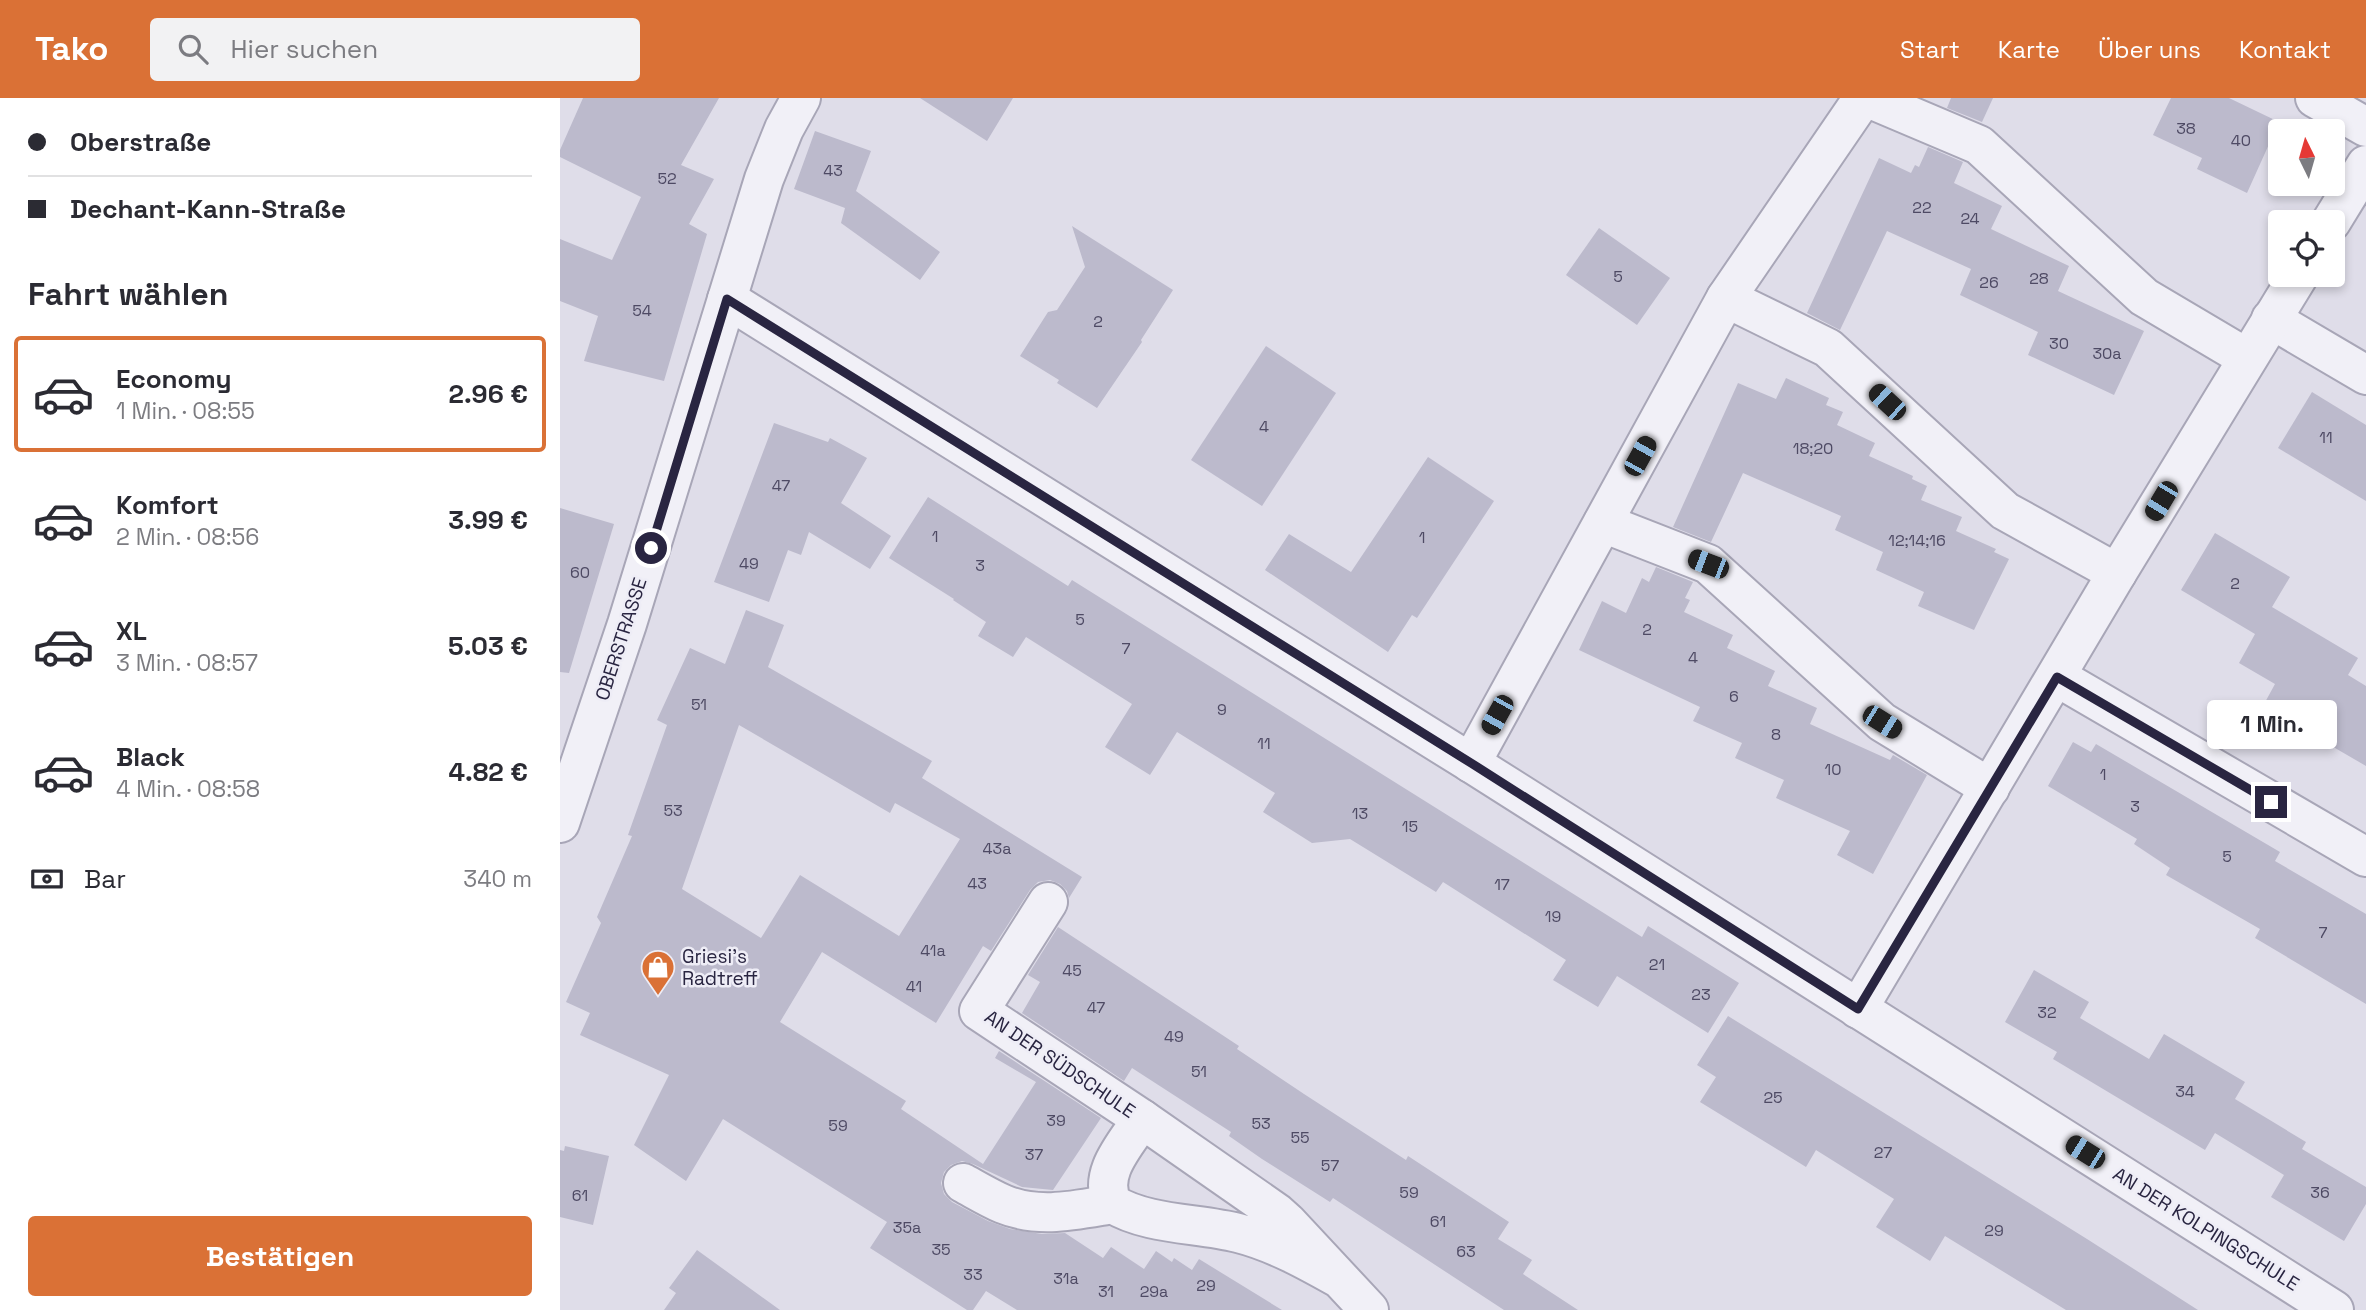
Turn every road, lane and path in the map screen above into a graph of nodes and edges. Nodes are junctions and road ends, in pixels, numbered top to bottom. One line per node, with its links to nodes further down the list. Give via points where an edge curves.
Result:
1 (801, 98): 9 (street, OBERSTRASSE, via 764,179)
2 (1866, 98): 8 (street); 11 (street, via 1979,145 2144,297)
3 (2315, 98): 4 (street)
4 (2366, 127)
5 (2366, 165): 6 (street)
6 (2338, 210)
7 (2291, 287): 10 (street)
8 (1726, 298): 13 (street); 14 (street, via 1828,348 2005,511)
9 (727, 299): 16 (street, AN DER KOLPINGSCHULE); 18 (street, OBERSTRASSE)
10 (2271, 319): 11 (street); 12 (street)
11 (2247, 358): 14 (street)
12 (2366, 375)
13 (1603, 523): 16 (street); 17 (street, via 1708,564 1882,722)
14 (2118, 573): 15 (street)
15 (2057, 677): 17 (street); 19 (street)
16 (1471, 763): 21 (street, AN DER KOLPINGSCHULE)
17 (1990, 788): 21 (street)
18 (560, 823)
19 (2366, 857)
20 (1048, 902): 22 (street, AN DER SÜDSCHULE, via 979,1011)
21 (1858, 1009): 27 (street, AN DER KOLPINGSCHULE)
22 (1142, 1119): 24 (street, AN DER SÜDSCHULE, via 1108,1174); 25 (street, AN DER SÜDSCHULE, via 1276,1213)
23 (963, 1183): 24 (street, AN DER SÜDSCHULE, via 1002,1204 1030,1211 1059,1213)
24 (1113, 1204): 25 (street, AN DER SÜDSCHULE, via 1136,1214 1247,1236)
25 (1340, 1279): 26 (street, AN DER SÜDSCHULE)
26 (1369, 1310)
27 (2334, 1310)

